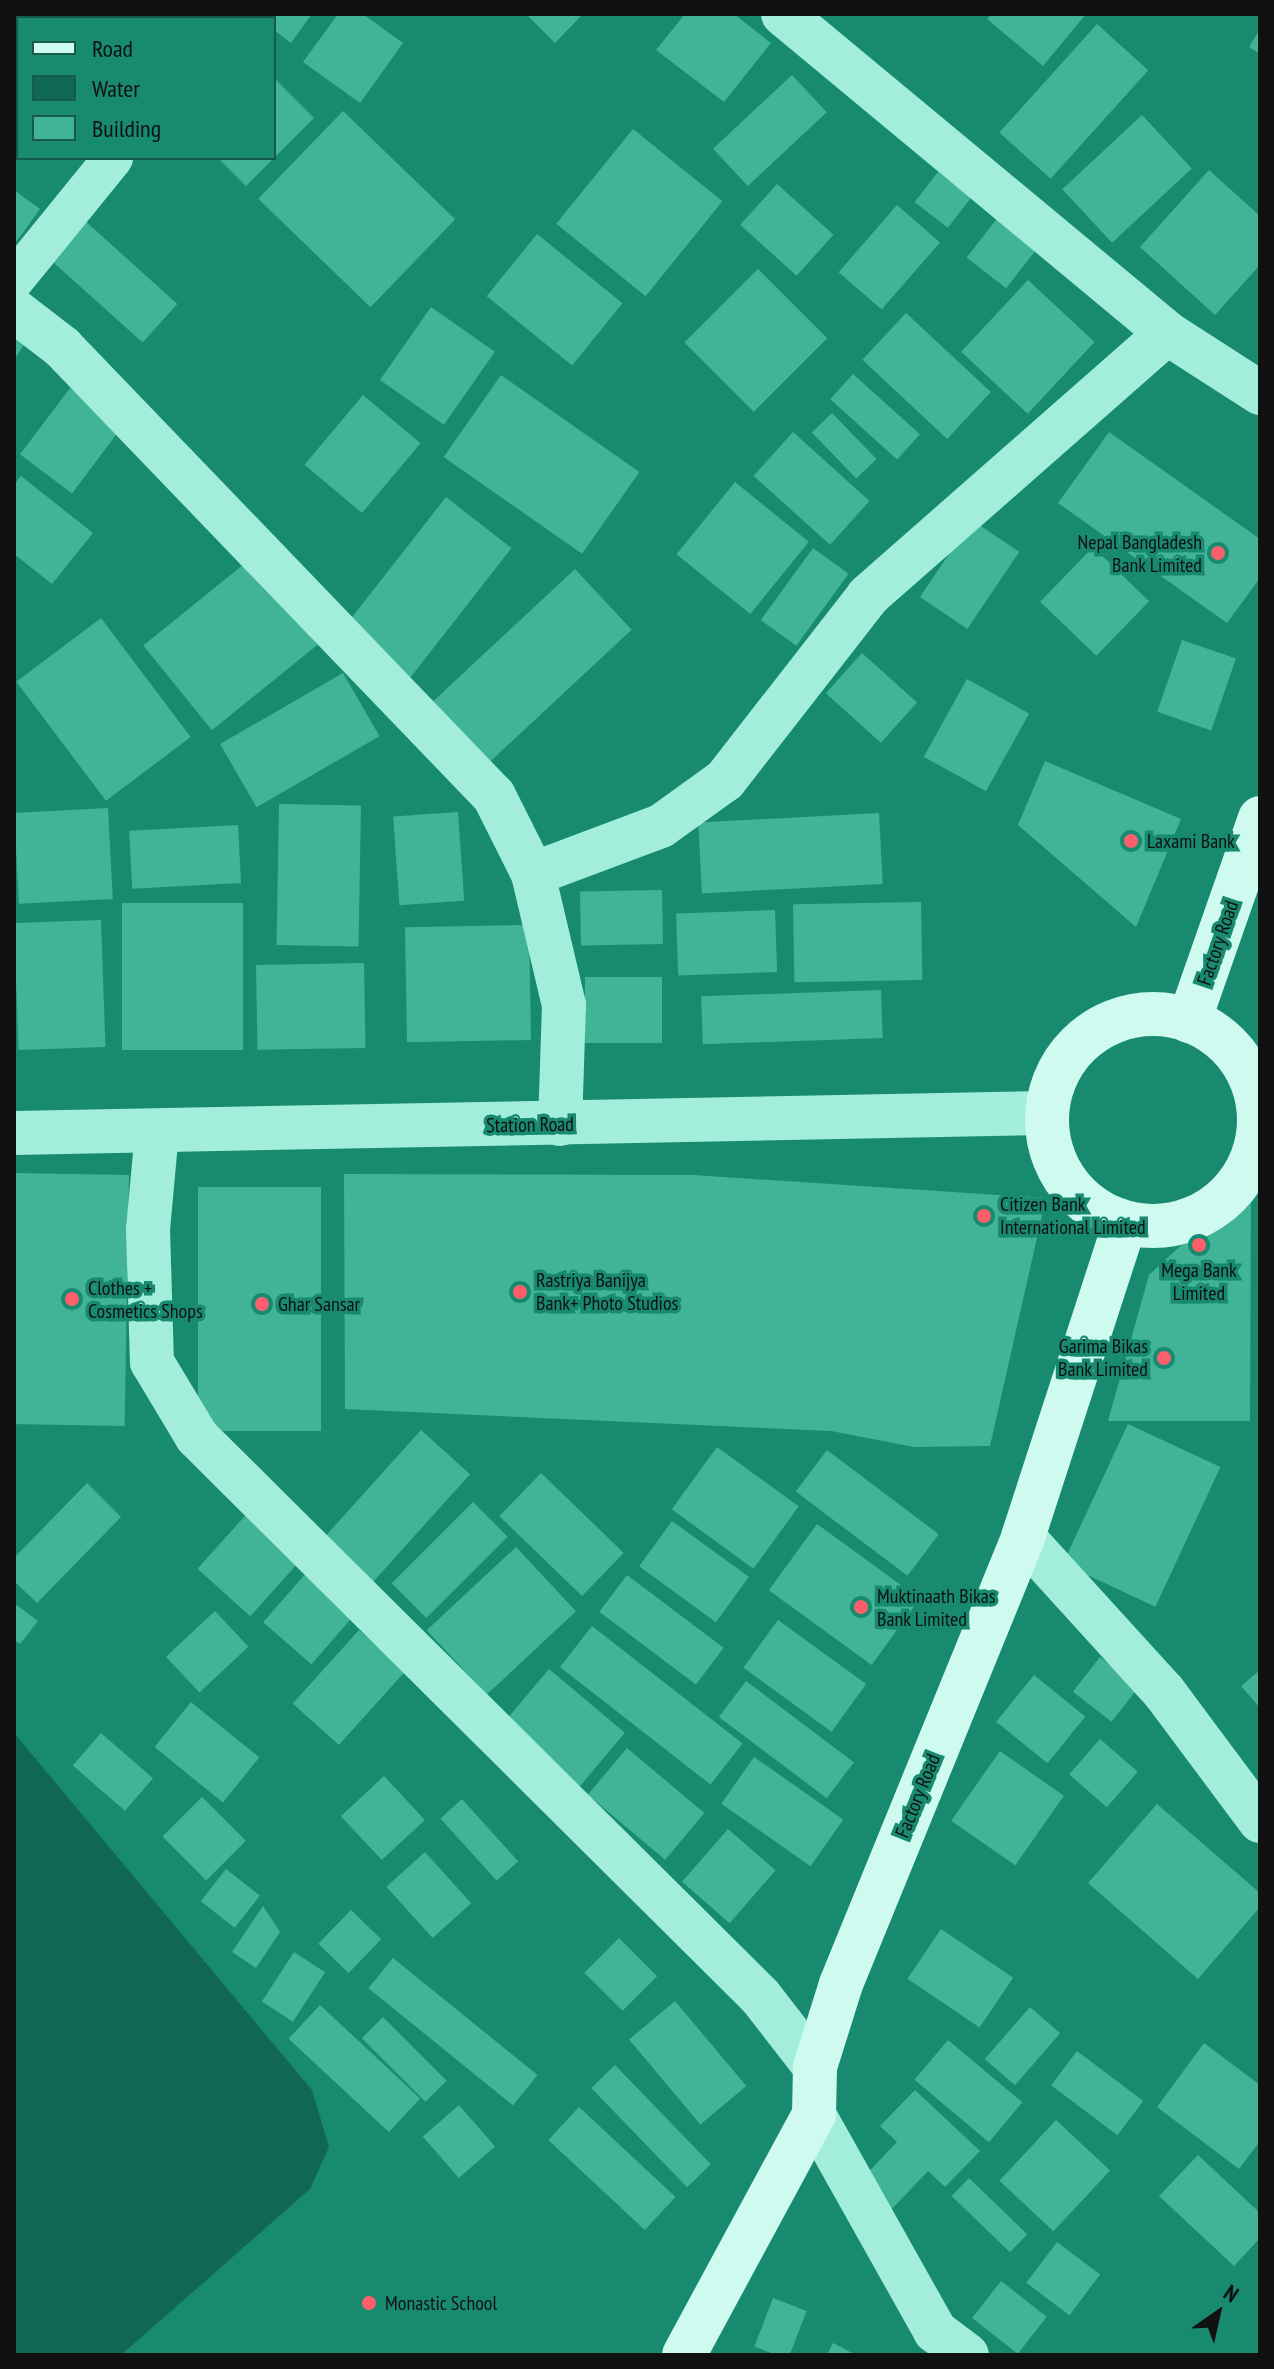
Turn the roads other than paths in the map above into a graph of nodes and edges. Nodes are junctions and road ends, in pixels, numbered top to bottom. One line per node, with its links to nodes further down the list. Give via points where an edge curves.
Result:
1 (783, 14): 5 (street)
2 (111, 160): 3 (street)
3 (14, 280)
4 (14, 310): 8 (street, via 62,347 494,796)
5 (1167, 333): 6 (street); 8 (street, via 868,596 725,780 661,826)
6 (1260, 393)
7 (1260, 818): 9 (main road, Factory Road)
8 (533, 874): 12 (street, via 564,1005)
9 (1189, 1021): 10 (main road, via 1136,1015 1102,1026 1074,1048 1054,1079); 11 (main road, via 1233,1051 1252,1083)
10 (1047, 1113): 12 (street, Station Road); 15 (main road, via 1051,1150 1067,1182 1093,1207)
11 (1260, 1118): 15 (main road, via 1255,1150 1219,1203 1158,1226)
12 (560, 1124): 13 (street, Station Road)
13 (157, 1131): 14 (street, Station Road); 18 (street, via 148,1229 152,1362 197,1437 760,1996)
14 (14, 1133)
15 (1125, 1223): 16 (main road, Factory Road)
16 (1023, 1537): 17 (street, via 1164,1692); 18 (main road, Factory Road, via 841,1984)
17 (1260, 1821)
18 (815, 2067): 19 (main road, Factory Road)
19 (814, 2115): 20 (main road, Factory Road); 21 (street, via 935,2331)
20 (684, 2355)
21 (967, 2355)

